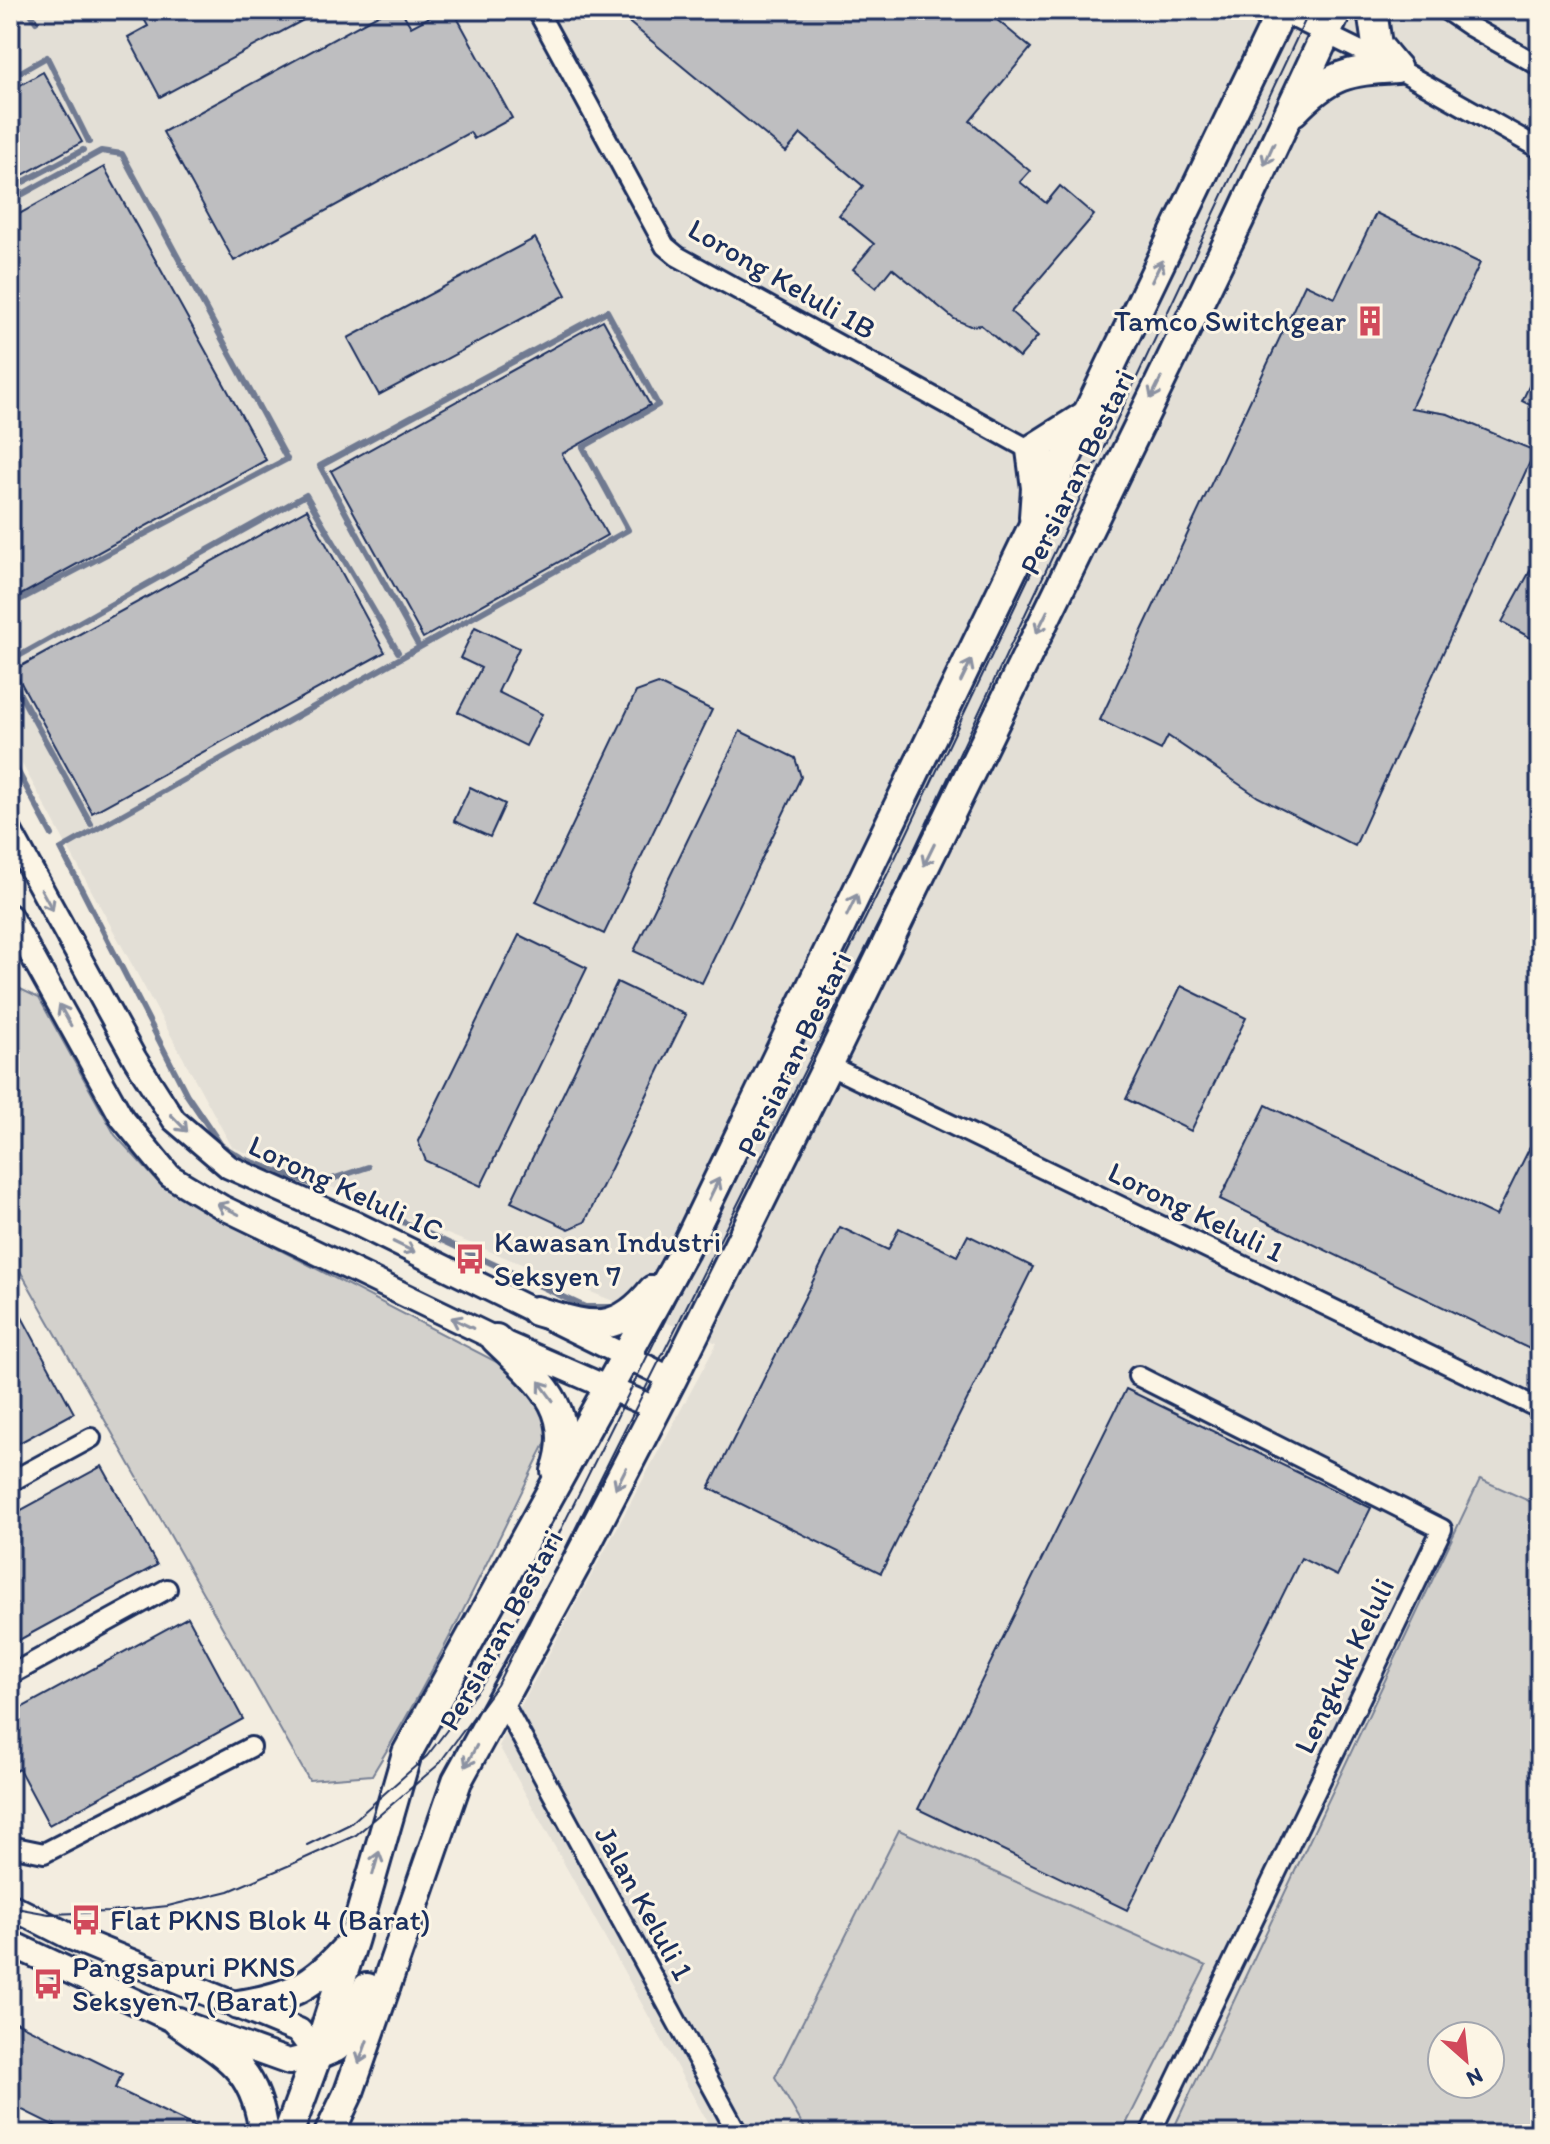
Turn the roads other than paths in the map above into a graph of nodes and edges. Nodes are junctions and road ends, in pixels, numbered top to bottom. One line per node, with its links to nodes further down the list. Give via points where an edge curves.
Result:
1 (537, 10): 11 (street, Lorong Keluli 1B, via 665,246)
2 (1372, 10): 7 (main road, via 1377,45)
3 (1446, 10): 6 (street)
4 (1281, 11): 5 (street); 10 (main road, Persiaran Bestari, one-way to 4)
5 (1332, 21): 7 (street); 8 (main road, Persiaran Bestari)
6 (1540, 66)
7 (1396, 68): 8 (main road, via 1353,70 1330,80); 9 (street)
8 (1283, 122): 16 (main road, Persiaran Bestari, one-way to 16)
9 (1540, 149)
10 (1089, 414): 11 (main road); 12 (main road, Persiaran Bestari)
11 (1031, 450): 12 (street, Lorong Keluli 1B); 13 (main road, via 1036,488)
12 (1063, 468): 13 (main road, Persiaran Bestari)
13 (1033, 532): 17 (main road, Persiaran Bestari, one-way to 13)
14 (10, 831): 18 (street, Lorong Keluli 1C, one-way to 18, via 174,1120 229,1167)
15 (10, 916): 19 (street, one-way to 15, via 222,1207 170,1176 122,1118)
16 (828, 1065): 22 (main road, Persiaran Bestari); 25 (street, Lorong Keluli 1)
17 (684, 1251): 18 (main road, via 642,1304 613,1323 587,1325); 20 (main road, Persiaran Bestari)
18 (536, 1311): 20 (street, Lorong Keluli 1C)
19 (496, 1339): 23 (street); 28 (main road, one-way to 19, via 562,1453 562,1423 547,1389)
20 (627, 1358): 22 (street, Lorong Keluli 1C); 23 (main road, Persiaran Bestari)
21 (1138, 1376): 46 (street, Lengkuk Keluli, via 1442,1529)
22 (672, 1379): 24 (main road, Persiaran Bestari)
23 (610, 1389): 24 (street); 28 (main road, Persiaran Bestari)
24 (657, 1409): 31 (main road, Persiaran Bestari, one-way to 31)
25 (1540, 1409)
26 (91, 1438): 27 (street)
27 (10, 1482)
28 (538, 1516): 36 (main road, Persiaran Bestari, one-way to 28, via 407,1753)
29 (167, 1589): 30 (street)
30 (10, 1675)
31 (501, 1699): 35 (main road, Persiaran Bestari, one-way to 35, via 457,1781); 45 (street, Jalan Keluli 1)
32 (251, 1747): 33 (street, via 44,1853)
33 (10, 1846)
34 (10, 1906): 38 (main road, via 73,1938)
35 (412, 1906): 40 (main road, via 382,1950 350,2029 336,2047); 44 (main road, Persiaran Bestari, one-way to 44, via 349,2092)
36 (354, 1938): 38 (main road, via 309,1984); 40 (main road, Persiaran Bestari)
37 (10, 1943): 39 (main road)
38 (238, 2005): 40 (main road, via 299,2031)
39 (178, 2022): 40 (main road, via 289,2062); 41 (main road, via 232,2058 261,2107)
40 (317, 2055): 42 (main road, Persiaran Bestari); 43 (main road, via 331,2084)
41 (264, 2134)
42 (288, 2134)
43 (310, 2134)
44 (329, 2134)
45 (738, 2134)
46 (1150, 2134)

